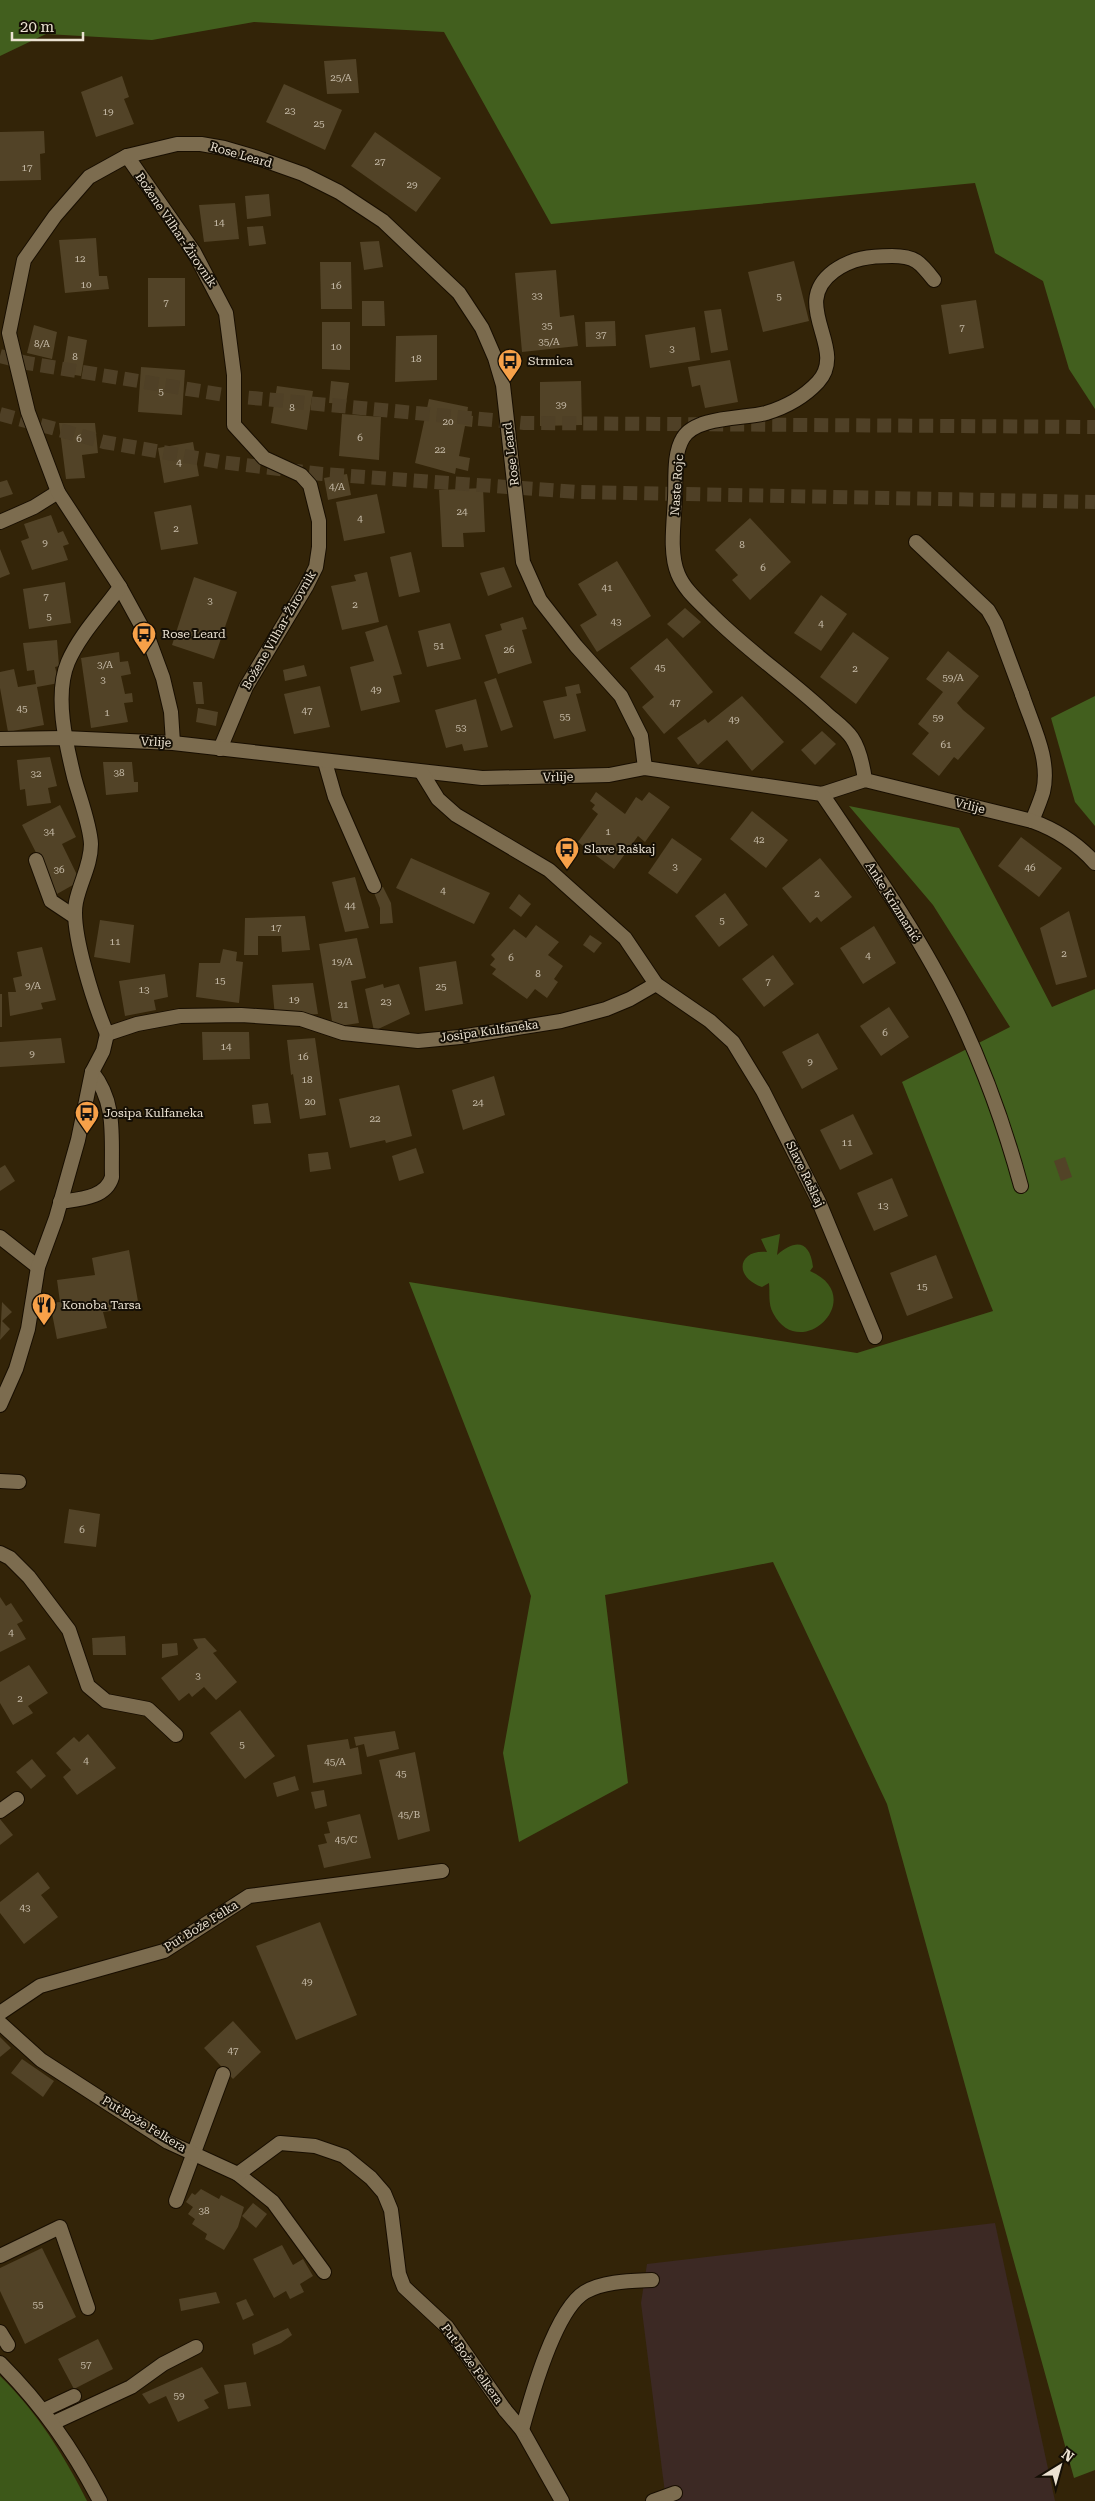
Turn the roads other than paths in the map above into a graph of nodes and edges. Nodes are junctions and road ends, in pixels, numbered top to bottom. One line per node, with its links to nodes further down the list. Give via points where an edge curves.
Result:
1 (127, 156): 3 (street, Rose Leard, via 89,177 55,216 24,260 8,332 28,412); 10 (street, Božene Vilhar-Žirovnik, via 194,252 226,313 234,376 234,425 264,458 301,475 310,485 319,521 316,567 246,687); 12 (street, Rose Leard, via 177,144 201,144 224,148 302,174 339,192 383,221 459,294 482,328 503,385 523,562 540,600 621,696 641,736)
2 (934, 280): 14 (street, Naste Rojc, via 924,267 906,256 878,256 847,262 826,278 817,291 815,307 826,347 827,366 820,379 806,394 766,412 695,427 683,437 677,458 674,556 678,574 700,604 724,627 852,738 862,760)
3 (58, 492): 4 (street); 6 (street, Rose Leard)
4 (0, 522)
5 (916, 542): 16 (street, via 988,610 996,624 1043,756 1043,791)
6 (120, 587): 7 (street, via 68,663 62,691); 9 (street, Rose Leard, via 149,640 163,678 171,712)
7 (64, 738): 8 (street, Vrlije); 9 (street, Vrlije); 20 (street, via 91,842 88,869 76,902)
8 (0, 739)
9 (173, 743): 10 (street, Vrlije)
10 (220, 750): 11 (street, Vrlije)
11 (326, 762): 13 (street, Vrlije); 19 (street, via 335,797)
12 (645, 768): 13 (street, Vrlije, via 590,776 482,778); 15 (street, Vrlije)
13 (422, 773): 21 (street, Slave Raškaj, via 438,799 456,815 548,870 626,938)
14 (865, 780): 15 (street, Vrlije); 16 (street, Vrlije)
15 (822, 794): 24 (street, Anke Krizmanić, via 905,919 958,1014 1006,1130)
16 (1032, 821): 18 (street, Vrlije, via 1055,829)
17 (36, 860): 20 (street, via 51,901)
18 (1095, 864)
19 (374, 886)
20 (75, 917): 22 (street, via 88,982)
21 (656, 984): 22 (street, Josipa Kulfaneka, via 630,1000 561,1021 443,1039 390,1039 344,1033 301,1019 241,1015 180,1016 137,1024); 28 (street, Slave Raškaj, via 710,1021 733,1042 763,1091 819,1202)
22 (107, 1034): 23 (street, via 103,1051)
23 (92, 1072): 25 (street, via 78,1140); 25 (street, via 101,1083 110,1105 110,1186 98,1194)
24 (1021, 1186)
25 (60, 1202): 27 (street)
26 (0, 1237): 27 (street)
27 (38, 1267): 29 (street, via 28,1329 16,1369)
28 (875, 1337)
29 (0, 1405)
30 (0, 1481): 31 (street)
31 (19, 1482)
32 (0, 1553): 33 (street, via 10,1558 29,1577 69,1630 88,1686 106,1701 148,1709)
33 (176, 1735)
34 (17, 1800): 35 (street)
35 (0, 1811)
36 (442, 1871): 37 (street, Put Bože Felka, via 249,1896 164,1950 40,1986)
37 (0, 2013)
38 (0, 2023): 40 (street, Put Bože Felkera, via 41,2060 168,2142)
39 (223, 2074): 40 (street)
40 (194, 2154): 41 (street, Put Bože Felkera); 42 (street)
41 (238, 2174): 44 (street, via 273,2202); 54 (street, Put Bože Felkera, via 280,2143 315,2146 344,2156 371,2178 384,2193 391,2210 399,2274 404,2288 447,2327)
42 (176, 2201)
43 (0, 2256): 46 (street, via 60,2227)
44 (324, 2272)
45 (652, 2280): 54 (street, via 601,2286 585,2292 574,2301 560,2320)
46 (88, 2308)
47 (0, 2332): 48 (street)
48 (8, 2345)
49 (196, 2347): 53 (street, via 163,2364 131,2387)
50 (0, 2363): 52 (street)
51 (74, 2396): 52 (street)
52 (44, 2410): 53 (street)
53 (53, 2423): 56 (street)
54 (522, 2430): 57 (street, Put Bože Felkera)
55 (675, 2492): 58 (street)
56 (100, 2501)
57 (562, 2501)
58 (652, 2501)

